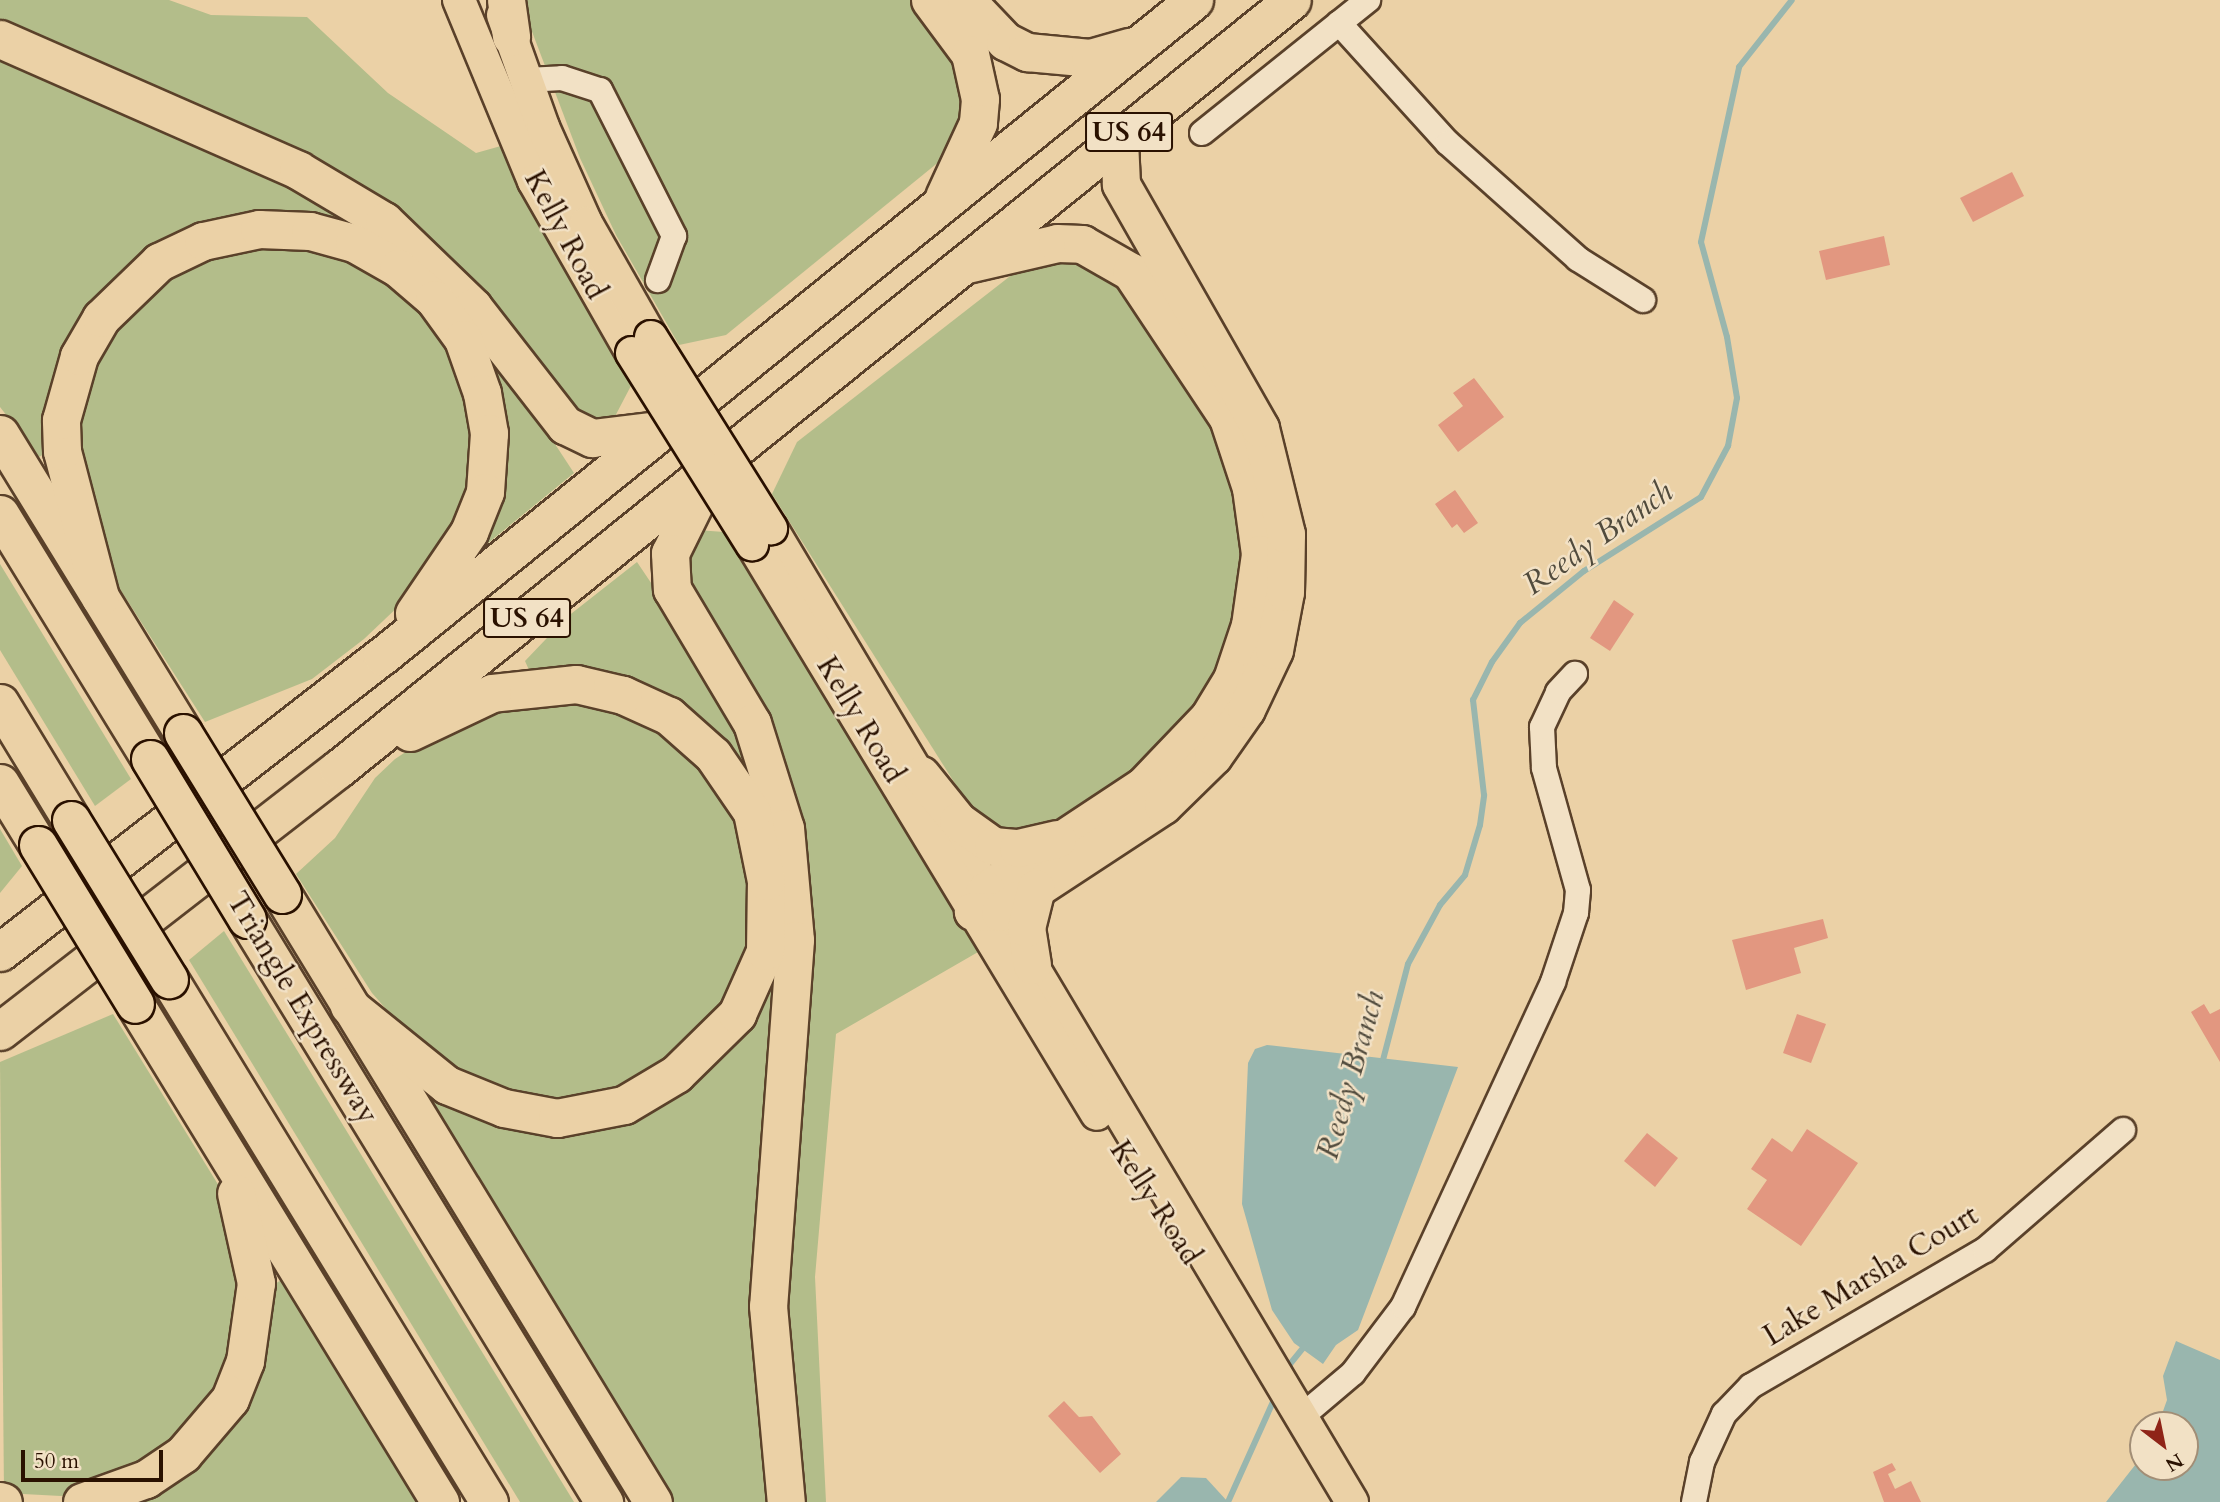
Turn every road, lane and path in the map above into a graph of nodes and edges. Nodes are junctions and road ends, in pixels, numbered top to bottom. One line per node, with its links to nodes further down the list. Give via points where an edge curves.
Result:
1 (459, 0): 20 (main road, Kelly Road, via 534,181)
2 (498, 0): 10 (main road, Kelly Road)
3 (506, 0): 10 (highway)
4 (930, 0): 16 (highway, via 970,54 980,99 978,123)
5 (966, 0): 12 (highway, via 1005,41 1052,58 1090,58)
6 (1194, 0): 12 (highway, US 64)
7 (1292, 0): 15 (highway, US 64)
8 (1368, 0): 9 (street)
9 (1339, 23): 14 (street); 19 (street, via 1448,143 1578,259)
10 (511, 37): 13 (main road, Kelly Road)
11 (0, 39): 21 (highway, via 298,170 384,221 473,307 565,425 602,438)
12 (1140, 44): 16 (highway, US 64)
13 (526, 80): 18 (street, via 562,78 600,90 674,236); 20 (main road, Kelly Road)
14 (1202, 133)
15 (1119, 140): 17 (highway, US 64); 34 (highway, via 1121,184 1260,428 1286,534 1286,592 1274,650 1246,709 1213,756 1163,805)
16 (940, 205): 21 (highway, US 64)
17 (967, 264): 23 (highway, US 64); 33 (highway, via 1058,243 1082,244 1131,272 1228,418 1257,517 1256,589 1232,679 1183,749 1143,786)
18 (658, 280)
19 (1643, 300)
20 (641, 345): 25 (main road, Kelly Road, bridge)
21 (662, 430): 27 (highway, US 64)
22 (0, 434): 26 (highway)
23 (715, 467): 30 (highway, US 64); 48 (highway, via 670,553 672,589 751,723 785,828 795,940 768,1306)
24 (0, 514): 46 (highway, Triangle Expressway, bridge)
25 (762, 536): 31 (main road, Kelly Road); 35 (main road, Kelly Road)
26 (100, 597): 27 (highway, via 62,452 61,420 79,356 101,318 159,262 203,241 259,229 310,231 376,255 434,299 463,339 482,393 489,433 485,492 469,533); 38 (highway, bridge)
27 (382, 656): 36 (highway, US 64)
28 (1575, 674): 42 (street, via 1558,692 1542,727 1544,768 1578,890 1576,913 1553,982 1404,1307 1353,1373)
29 (0, 703): 45 (highway, bridge)
30 (338, 769): 38 (highway, via 492,693 576,684 623,695 668,716 713,755 752,812 766,881 765,951 737,1014 676,1074 624,1105 556,1118 504,1108 447,1084); 39 (highway, US 64)
31 (921, 775): 33 (highway, via 958,821 993,846 1018,848); 35 (main road, Kelly Road)
32 (0, 782): 41 (highway, bridge)
33 (1068, 836): 35 (highway)
34 (1036, 888): 35 (highway); 37 (highway, via 1026,928)
35 (987, 905): 37 (main road, Kelly Road); 42 (main road, Kelly Road, via 1070,1073)
36 (0, 952)
37 (1032, 965): 42 (main road, Kelly Road)
38 (349, 1006): 47 (highway)
39 (0, 1031)
40 (2123, 1130): 50 (street, Lake Marsha Court, via 1985,1250 1751,1386 1724,1414 1702,1462)
41 (225, 1152): 43 (highway, via 256,1283 245,1361 230,1399 183,1454 146,1479); 44 (highway)
42 (1301, 1417): 49 (main road, Kelly Road)
43 (82, 1502)
44 (440, 1502)
45 (489, 1502)
46 (604, 1502)
47 (653, 1502)
48 (786, 1502)
49 (1352, 1502)
50 (1693, 1502)

